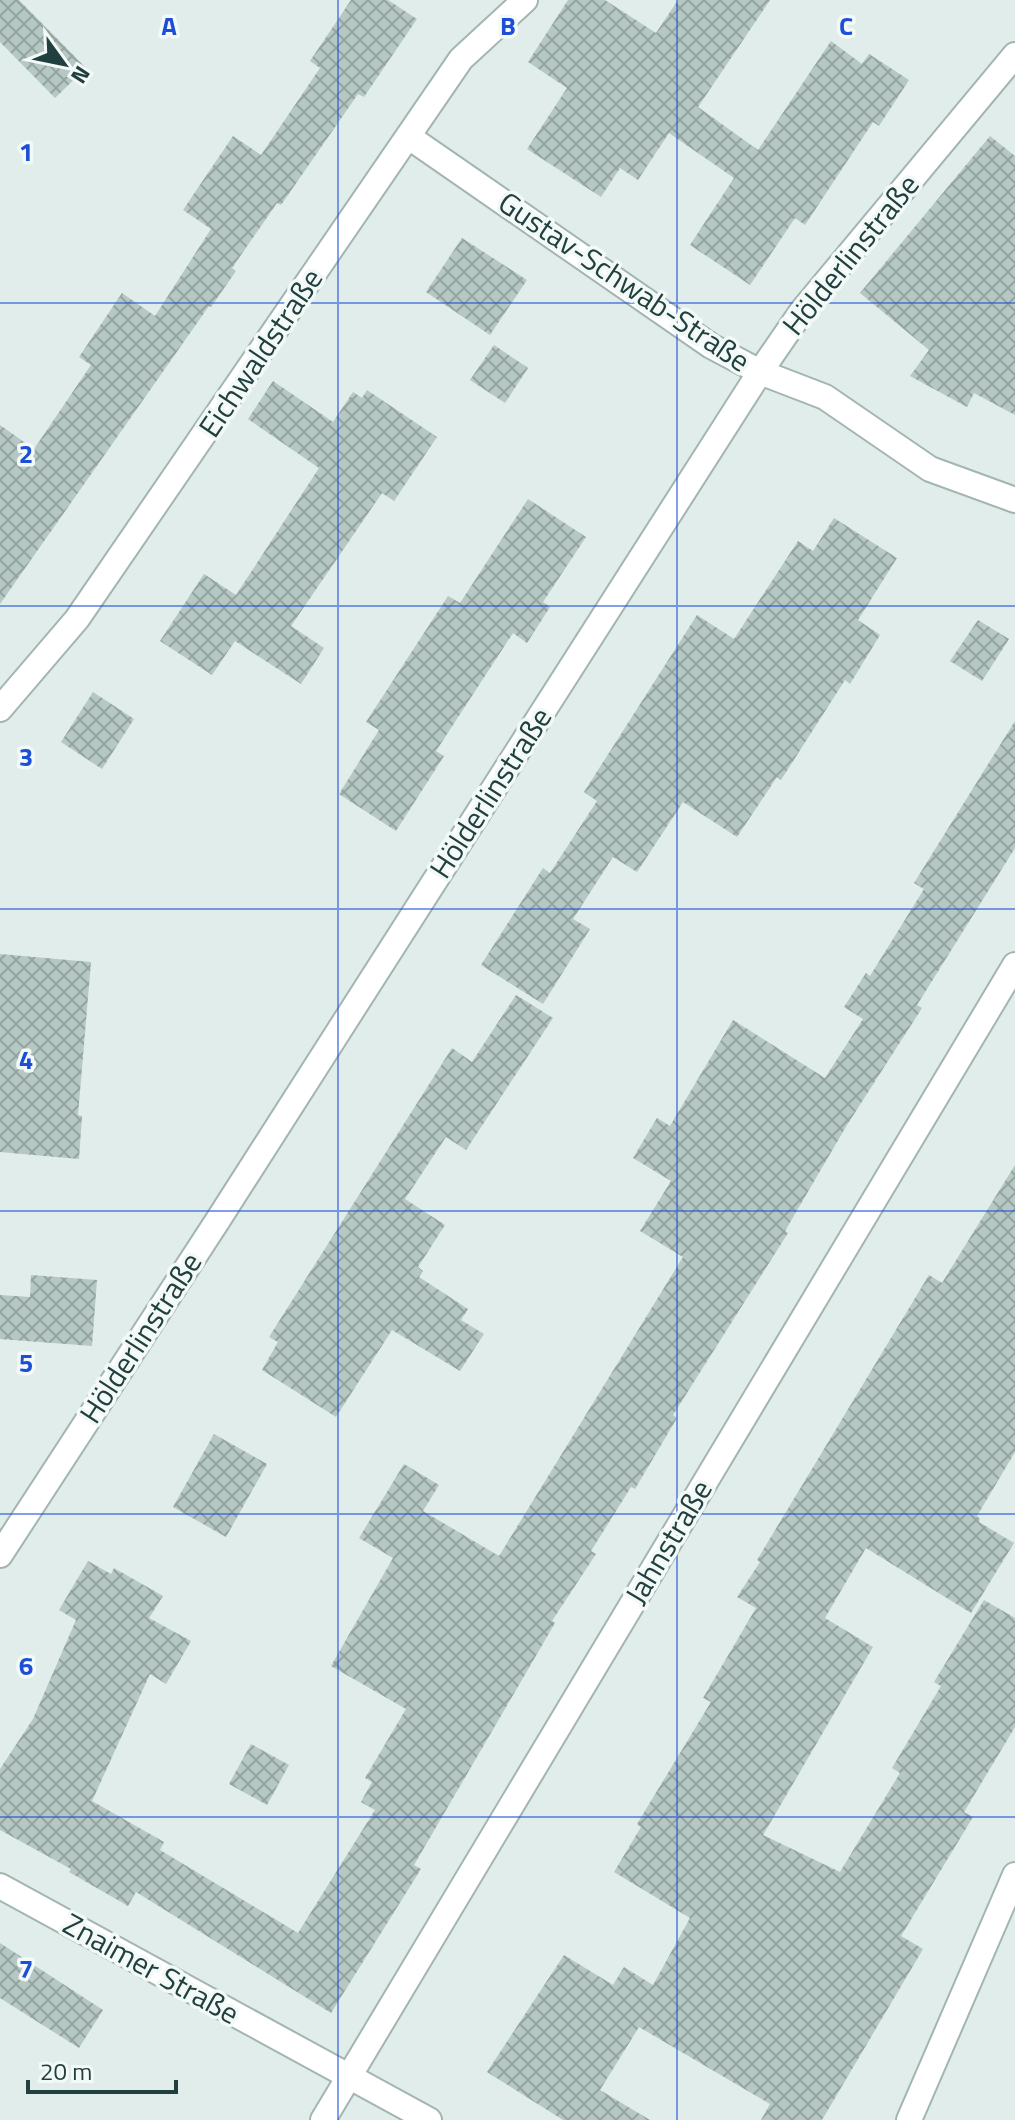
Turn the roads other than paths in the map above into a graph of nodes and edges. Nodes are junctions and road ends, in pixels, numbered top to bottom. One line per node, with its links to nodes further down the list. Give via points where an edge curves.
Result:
1 (525, 0): 3 (street, Eichwaldstraße, via 461,59)
2 (1015, 55): 4 (street, Hölderlinstraße, via 802,311)
3 (409, 137): 4 (street, Gustav-Schwab-Straße, via 711,346); 6 (street, Eichwaldstraße, via 77,619)
4 (760, 372): 5 (street, Gustav-Schwab-Straße, via 825,397 930,469); 8 (street, Hölderlinstraße)
5 (1015, 500)
6 (0, 709)
7 (1015, 965): 11 (street, Jahnstraße)
8 (0, 1555)
9 (1015, 1875): 14 (street)
10 (0, 1886): 11 (street, Znaimer Straße)
11 (348, 2077): 12 (street, Jahnstraße); 13 (street, Znaimer Straße)
12 (323, 2120)
13 (429, 2120)
14 (909, 2120)

